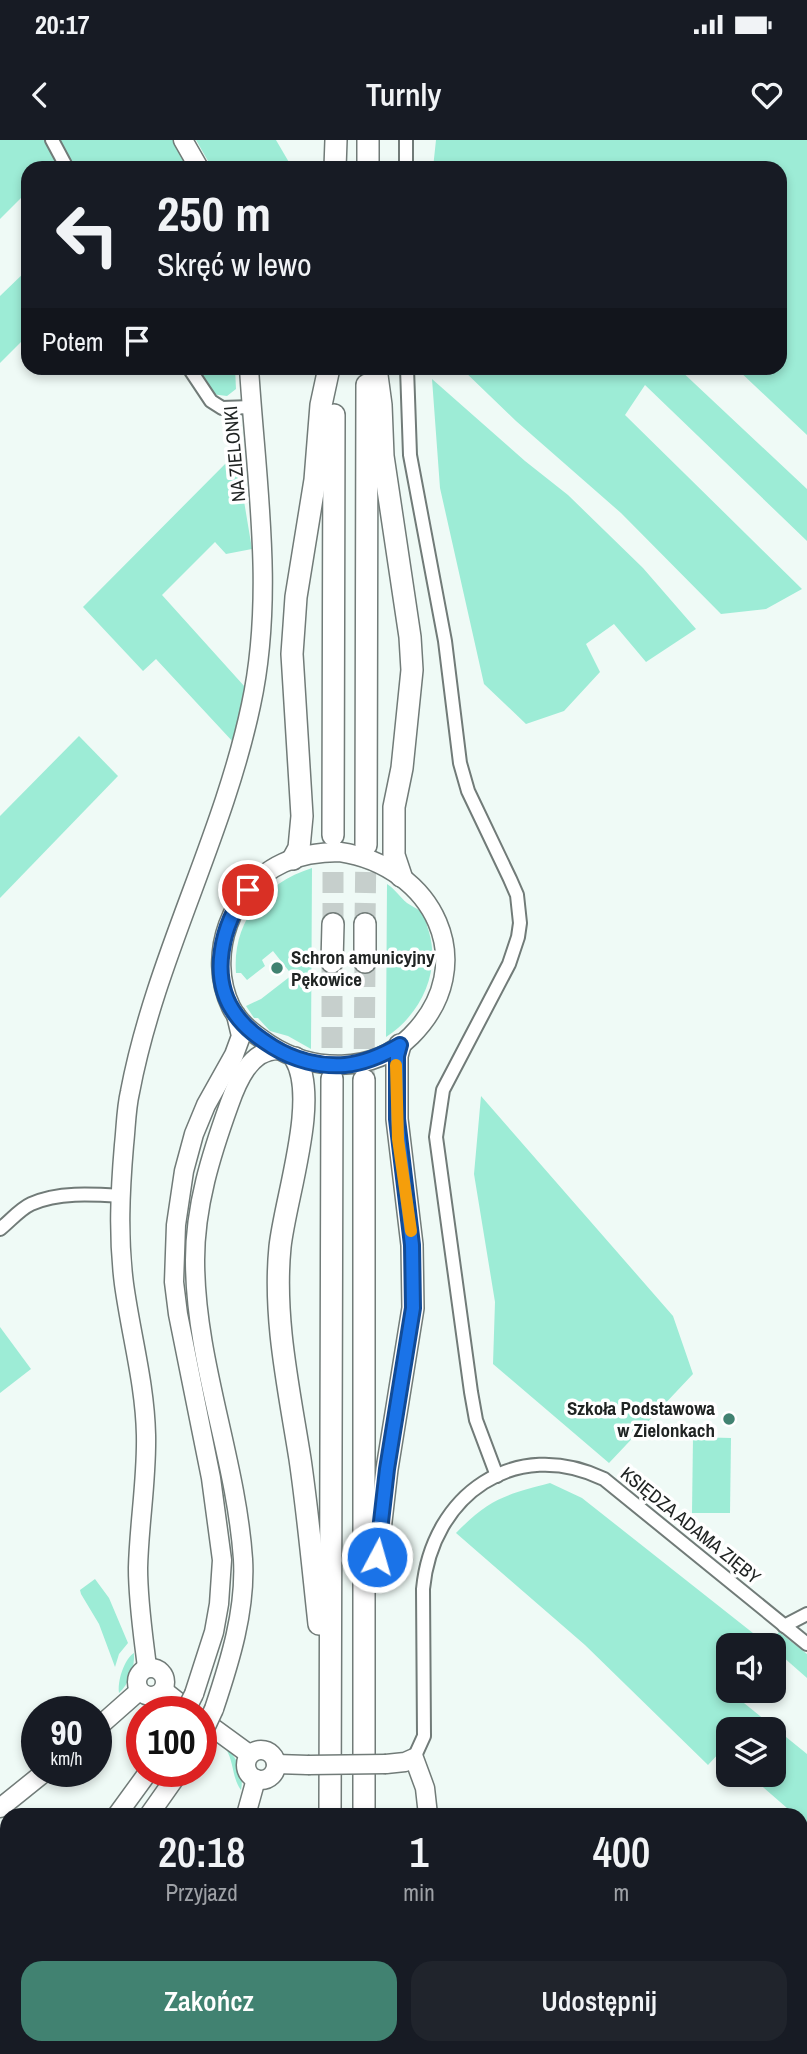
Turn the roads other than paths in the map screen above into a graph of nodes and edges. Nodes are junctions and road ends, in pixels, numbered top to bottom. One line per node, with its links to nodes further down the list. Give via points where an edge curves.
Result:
1 (52, 140): 6 (street)
2 (183, 140): 7 (main road)
3 (335, 140): 8 (highway)
4 (368, 140): 9 (highway)
5 (406, 140): 10 (street)
6 (63, 161)
7 (195, 161)
8 (335, 161)
9 (368, 161)
10 (406, 161)
11 (194, 375): 18 (street, via 211,401 222,408)
12 (249, 375): 18 (main road, NA ZIELONKI)
13 (330, 375): 21 (highway, via 321,405 293,626 302,816 299,848)
14 (332, 375): 19 (highway)
15 (367, 375): 20 (highway)
16 (377, 375): 22 (highway, via 410,638 411,691 394,807 394,855)
17 (407, 375): 34 (street, via 410,455 446,641 460,763 519,908 518,937 509,964 443,1090 436,1137 471,1392)
18 (251, 407): 32 (main road, NA ZIELONKI, via 262,538 262,622 252,703 225,800 146,1023 129,1094)
19 (333, 835)
20 (366, 845)
21 (293, 859): 22 (main road, via 325,852 354,854); 27 (main road, via 272,868 248,890 227,927 221,960 225,988)
22 (401, 876): 28 (main road, via 431,908 446,953 444,973 429,1013)
23 (333, 924): 25 (highway)
24 (365, 924): 26 (highway)
25 (332, 962)
26 (365, 962)
27 (236, 1015): 29 (main road); 43 (main road, via 241,1036 194,1135 176,1225 178,1314 211,1478 222,1560 214,1632)
28 (400, 1045): 29 (main road, via 375,1058 346,1065 316,1064); 37 (highway, via 397,1119 412,1245 413,1308)
29 (286, 1054): 44 (main road, via 267,1051 255,1058 234,1089 205,1180 196,1231 198,1311 236,1497 243,1559 234,1645); 47 (highway, via 302,1075 304,1102 281,1244 279,1299)
30 (332, 1079): 47 (highway)
31 (364, 1080): 37 (highway)
32 (120, 1196): 33 (street, via 51,1198 30,1205); 39 (main road, NA ZIELONKI, via 124,1283 141,1375 146,1436 138,1567)
33 (0, 1228)
34 (497, 1476): 36 (street, KSIĘDZA ADAMA ZIĘBY, via 530,1466 558,1465 604,1479); 49 (street, KSIĘDZA ADAMA ZIĘBY, via 453,1508 431,1547 423,1589 424,1736)
35 (807, 1614): 36 (street)
36 (784, 1626): 38 (street, KSIĘDZA ADAMA ZIĘBY)
37 (363, 1644): 60 (highway)
38 (807, 1644)
39 (147, 1667): 40 (main road, via 164,1675); 41 (main road, via 137,1676)
40 (163, 1690): 41 (main road, via 152,1696); 42 (main road)
41 (139, 1691): 45 (main road)
42 (177, 1696)
43 (195, 1696)
44 (215, 1696)
45 (112, 1715)
46 (217, 1723): 48 (main road)
47 (330, 1726): 59 (highway)
48 (250, 1754): 50 (main road, via 266,1750); 51 (main road, via 246,1768)
49 (414, 1758): 50 (main road, bridge, via 386,1764); 61 (main road)
50 (276, 1764): 51 (main road, via 270,1777)
51 (256, 1779): 58 (main road)
52 (26, 1787): 55 (main road)
53 (137, 1787): 56 (main road)
54 (169, 1787): 57 (main road)
55 (0, 1808)
56 (122, 1808)
57 (154, 1808)
58 (248, 1808)
59 (330, 1808)
60 (364, 1808)
61 (427, 1808)

